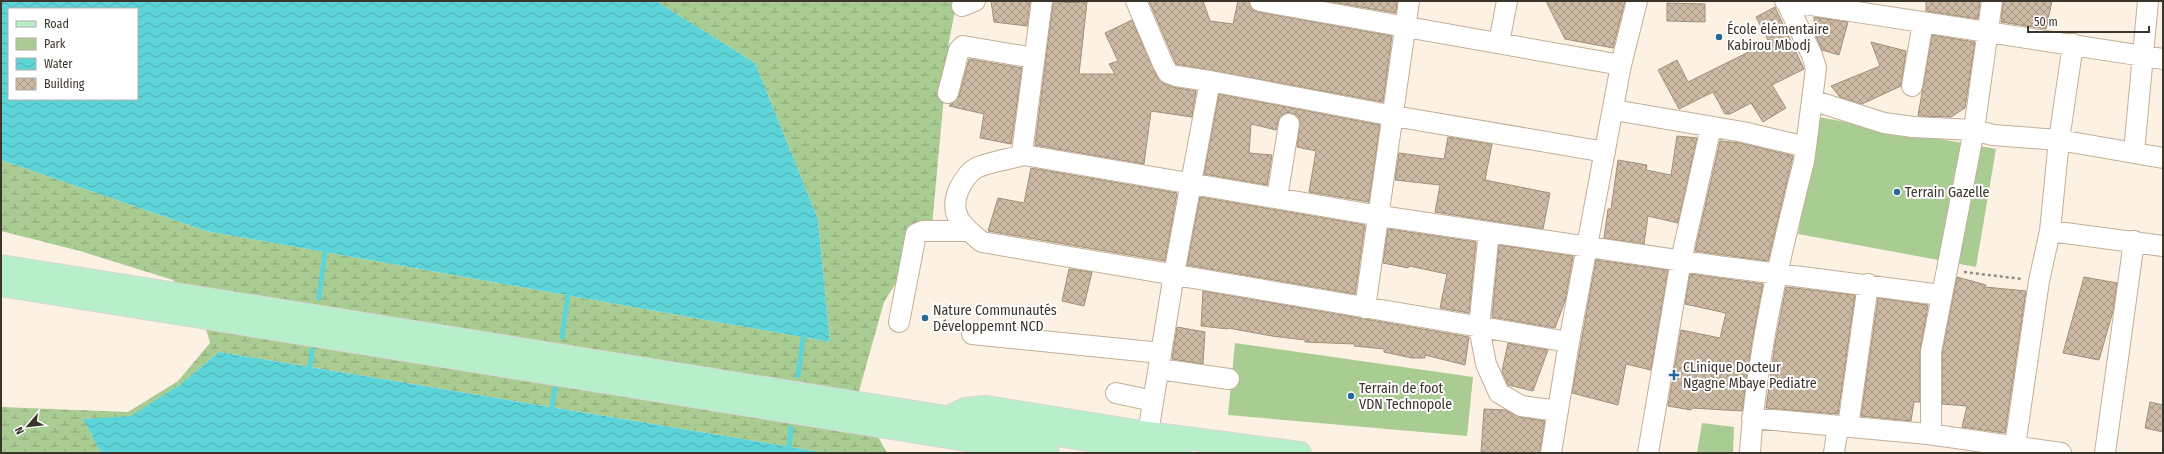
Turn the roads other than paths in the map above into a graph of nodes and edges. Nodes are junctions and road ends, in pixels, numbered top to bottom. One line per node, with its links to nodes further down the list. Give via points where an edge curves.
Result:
1 (1042, 1): 16 (street)
2 (1136, 1): 19 (street, via 1168,73)
3 (1260, 1): 11 (street)
4 (1409, 1): 11 (street)
5 (1507, 1): 13 (street)
6 (1637, 1): 18 (street)
7 (1786, 1): 10 (street); 22 (street, via 1816,68)
8 (1992, 1): 12 (street)
9 (2148, 1): 15 (street)
10 (1923, 22): 12 (street); 20 (street)
11 (1404, 27): 13 (street); 24 (street)
12 (1988, 32): 14 (street); 27 (street)
13 (1499, 43): 18 (street)
14 (2073, 44): 15 (street); 28 (street)
15 (2143, 55): 17 (street); 31 (street)
16 (1034, 58): 21 (street, via 963,46 959,50); 32 (street, via 1022,152)
17 (2163, 59)
18 (1621, 65): 23 (street)
19 (1210, 81): 24 (street); 34 (street)
20 (1912, 86)
21 (948, 93)
22 (1812, 100): 27 (street, via 1884,123); 29 (street)
23 (1614, 110): 26 (street); 30 (street)
24 (1394, 116): 30 (street); 36 (street)
25 (1288, 124): 35 (street)
26 (1711, 127): 29 (street); 43 (street)
27 (1974, 130): 28 (street, via 1993,135); 49 (street)
28 (2060, 140): 31 (street); 38 (street)
29 (1806, 147): 45 (street)
30 (1605, 152): 42 (street)
31 (2134, 152): 33 (street)
32 (1024, 155): 34 (street); 37 (street, via 976,168 963,180 954,201 956,214)
33 (2163, 158)
34 (1190, 184): 35 (street); 46 (street)
35 (1277, 198): 36 (street)
36 (1380, 216): 39 (street); 50 (street)
37 (969, 231): 46 (street, via 982,242); 51 (street, via 923,231 916,234)
38 (2050, 231): 40 (street); 65 (street, via 2039,281)
39 (1489, 232): 42 (street); 52 (street)
40 (2134, 242): 41 (street); 74 (street)
41 (2163, 246)
42 (1587, 247): 43 (street); 54 (street)
43 (1681, 260): 45 (street); 70 (street)
44 (1, 266): 60 (main road)
45 (1776, 273): 47 (street); 61 (street)
46 (1174, 274): 50 (street); 55 (street)
47 (1868, 284): 49 (street); 62 (street)
48 (1, 285): 66 (main road)
49 (1941, 295): 64 (street, via 1931,352 1931,425)
50 (1365, 308): 52 (street)
51 (899, 322)
52 (1479, 327): 54 (street); 59 (street, via 1486,364 1499,393 1521,406)
53 (972, 334): 55 (street)
54 (1569, 342): 59 (street)
55 (1160, 361): 56 (street); 58 (street)
56 (1229, 379)
57 (1116, 393): 58 (street)
58 (1153, 401): 63 (street)
59 (1558, 411): 69 (street)
60 (948, 418): 63 (main road, via 965,409 986,406); 67 (main road)
61 (1752, 418): 62 (street); 71 (street)
62 (1843, 426): 64 (street); 72 (street)
63 (1148, 433): 68 (main road)
64 (1928, 434): 65 (street)
65 (2014, 450): 73 (street)
66 (1048, 453)
67 (1180, 453)
68 (1300, 453)
69 (1551, 453)
70 (1648, 453)
71 (1750, 453)
72 (1834, 453)
73 (2061, 453)
74 (2105, 453)

